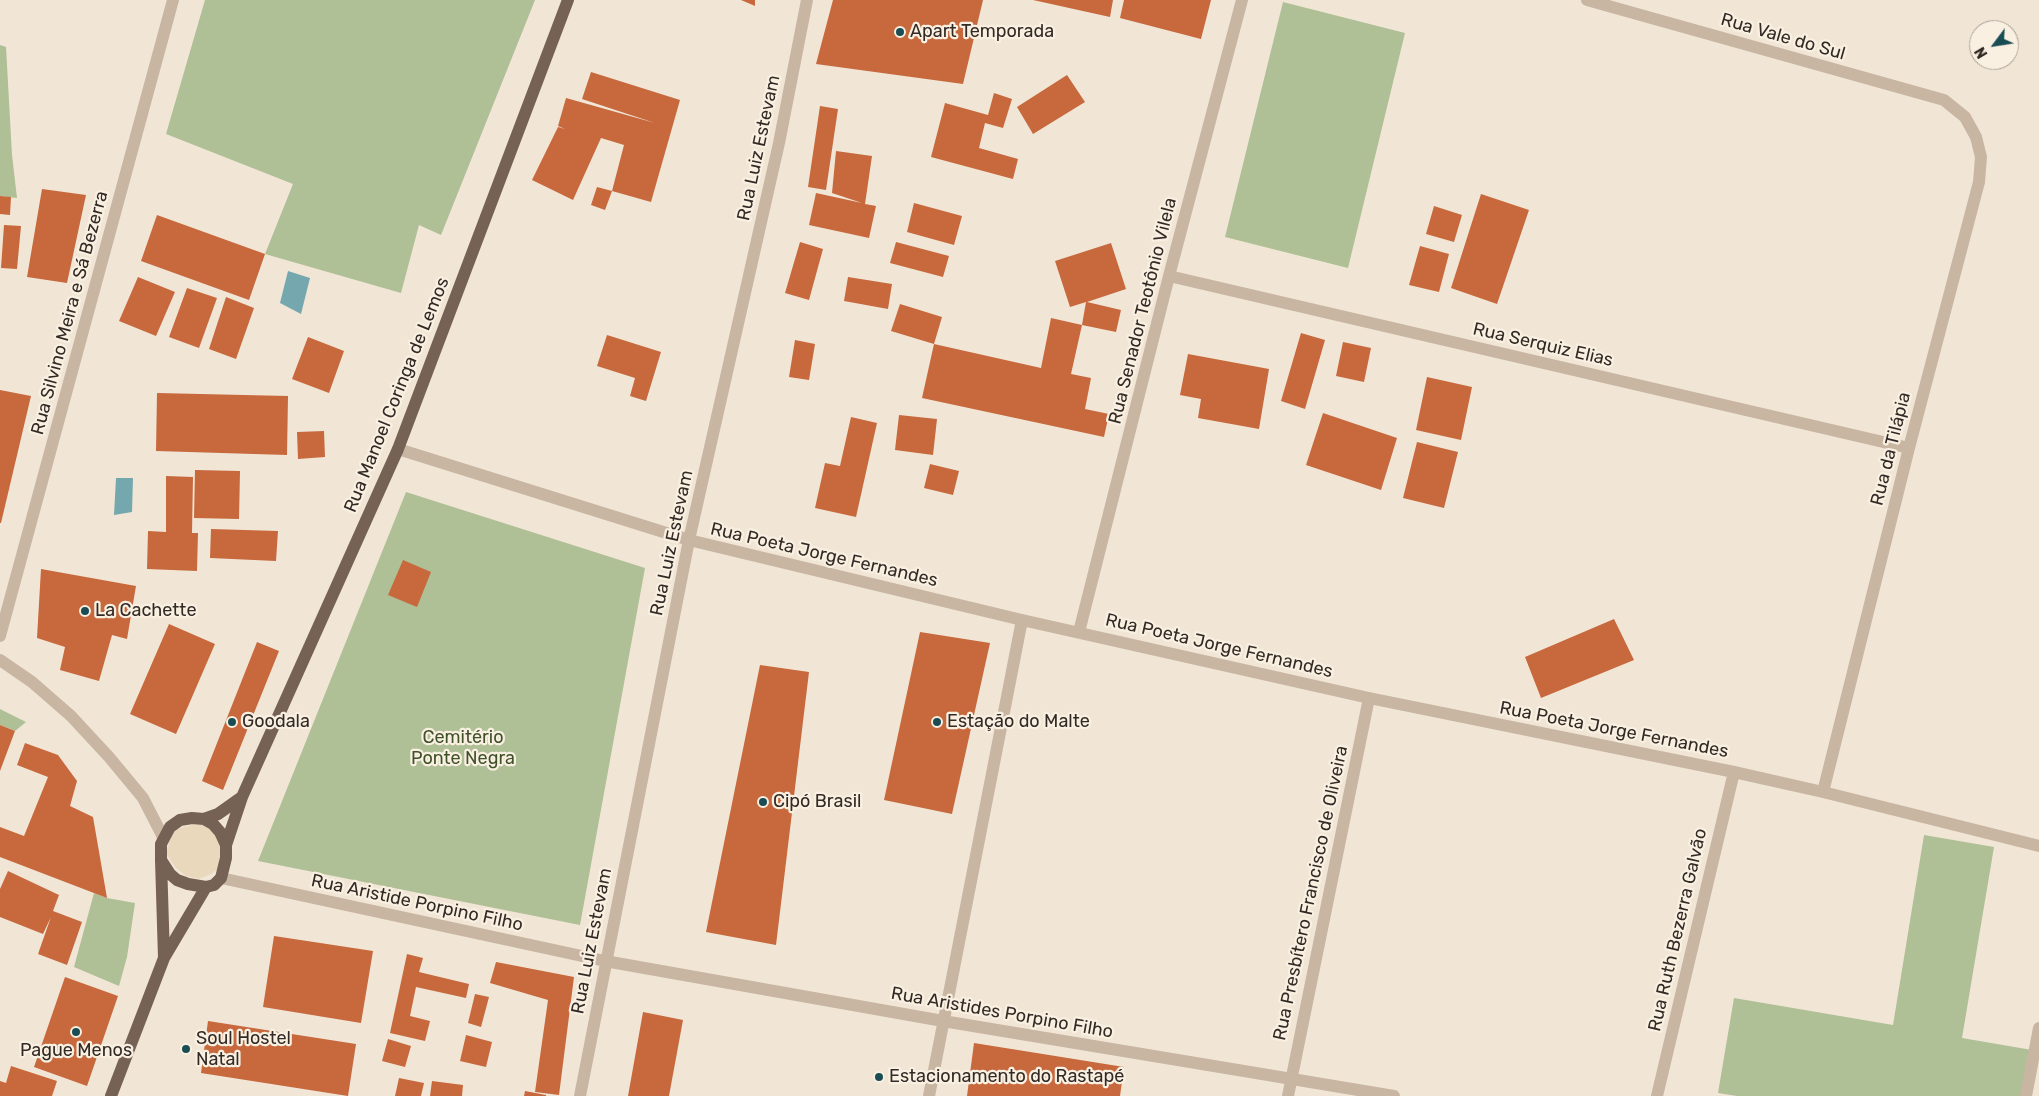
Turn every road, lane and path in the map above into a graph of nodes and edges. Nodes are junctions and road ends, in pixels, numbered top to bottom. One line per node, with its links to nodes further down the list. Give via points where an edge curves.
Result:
1 (173, 0): 13 (street, Rua Silvino Meira e Sá Bezerra)
2 (568, 0): 8 (main road, Rua Manoel Coringa de Lemos)
3 (807, 0): 10 (street, Rua Luiz Estevam, via 779,143)
4 (1242, 0): 7 (street, Rua Senador Teotônio Vilela)
5 (1587, 0): 6 (street, Rua Vale do Sul, via 1944,100)
6 (1965, 117): 9 (street, Rua da Tilápia, via 1976,137 1981,158 1979,182)
7 (1169, 276): 9 (street, Rua Serquiz Elias); 12 (street, Rua Senador Teotônio Vilela)
8 (398, 448): 10 (street, Rua Poeta Jorge Fernandes); 18 (main road, Rua Manoel Coringa de Lemos)
9 (1909, 448): 17 (street, Rua da Tilápia)
10 (689, 540): 11 (street, Rua Poeta Jorge Fernandes); 27 (street, Rua Luiz Estevam)
11 (1022, 620): 12 (street, Rua Poeta Jorge Fernandes); 28 (street)
12 (1079, 632): 15 (street, Rua Poeta Jorge Fernandes)
13 (0, 636)
14 (0, 660): 20 (street, via 32,682 71,716 103,750 143,798)
15 (1369, 698): 16 (street, Rua Poeta Jorge Fernandes); 30 (street, Rua Presbítero Francisco de Oliveira)
16 (1734, 772): 17 (street, Rua Poeta Jorge Fernandes); 36 (street, Rua Ruth Bezerra Galvão)
17 (1823, 792): 22 (street, Rua Poeta Jorge Fernandes)
18 (242, 797): 19 (main road, via 218,814); 21 (main road, Rua Manoel Coringa de Lemos)
19 (204, 819): 20 (main road, via 180,820); 21 (main road, via 220,832)
20 (163, 837): 23 (main road)
21 (226, 845): 24 (main road, Rua Manoel Coringa de Lemos)
22 (2039, 846)
23 (161, 860): 25 (main road, via 177,880); 26 (main road)
24 (221, 878): 25 (main road); 27 (street, Rua Aristide Porpino Filho)
25 (206, 887): 26 (main road)
26 (164, 958): 31 (main road)
27 (605, 961): 28 (street, Rua Aristides Porpino Filho); 32 (street, Rua Luiz Estevam)
28 (943, 1021): 30 (street, Rua Aristides Porpino Filho); 33 (street)
29 (2039, 1028): 37 (street)
30 (1291, 1080): 34 (street, Rua Presbítero Francisco de Oliveira); 35 (street, Rua Aristides Porpino Filho)
31 (111, 1096)
32 (580, 1096)
33 (929, 1096)
34 (1288, 1096)
35 (1394, 1096)
36 (1657, 1096)
37 (2026, 1096)

